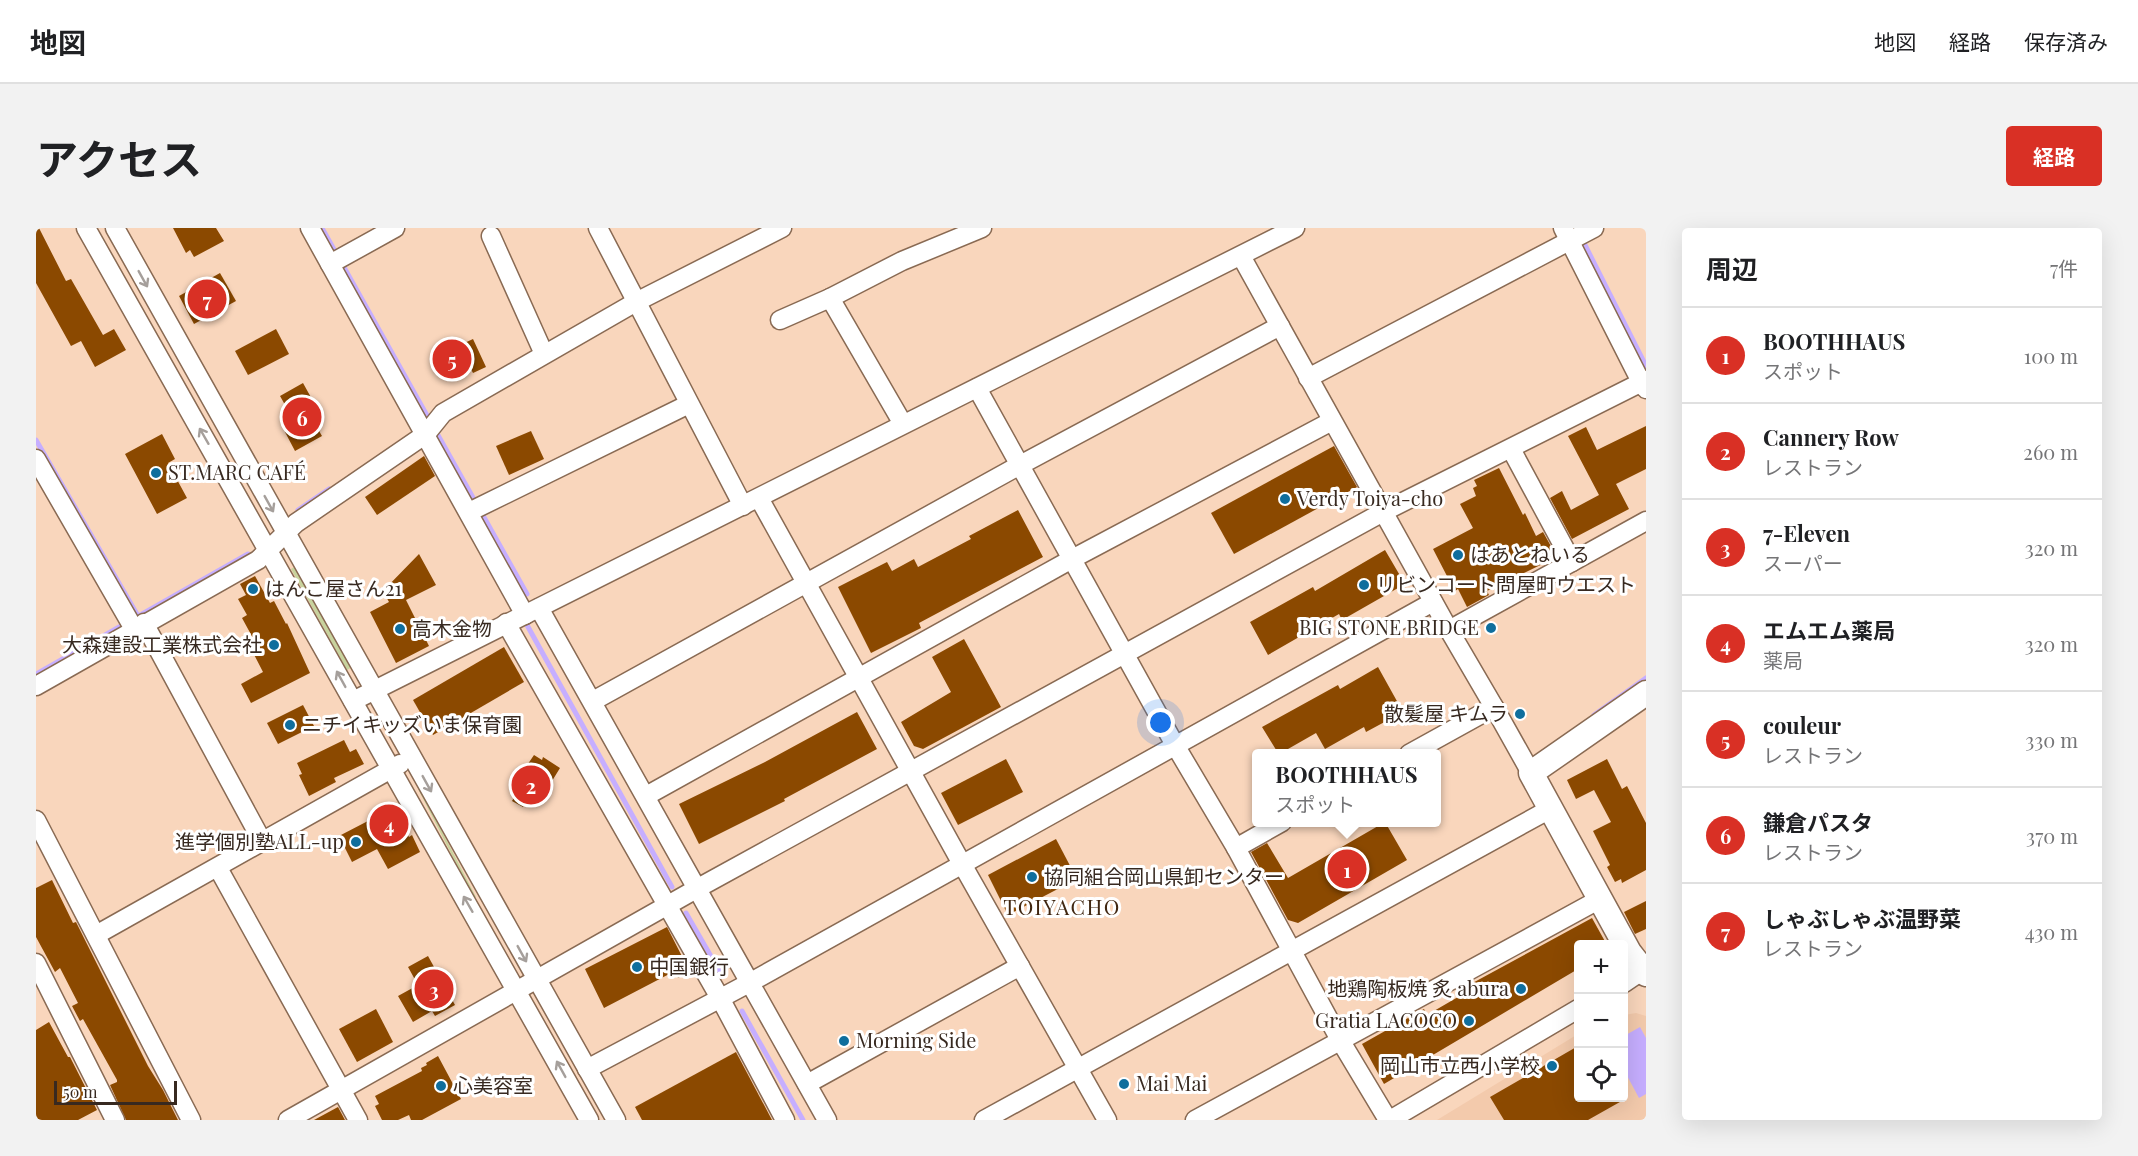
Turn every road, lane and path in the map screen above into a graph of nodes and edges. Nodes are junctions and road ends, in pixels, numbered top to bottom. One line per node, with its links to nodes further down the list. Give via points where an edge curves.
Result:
1 (86, 228): 35 (street, one-way to 1)
2 (115, 228): 34 (street, one-way to 34)
3 (310, 228): 14 (street)
4 (395, 228): 14 (street)
5 (598, 228): 16 (street)
6 (982, 228): 10 (street)
7 (1295, 228): 12 (street)
8 (774, 230): 16 (street)
9 (1578, 233): 20 (street); 21 (street)
10 (948, 234): 15 (street)
11 (491, 236): 19 (street)
12 (1260, 236): 13 (street)
13 (1240, 256): 18 (street); 22 (street)
14 (336, 260): 26 (street)
15 (830, 297): 17 (street); 25 (street)
16 (636, 302): 19 (street); 23 (street)
17 (780, 320)
18 (1280, 326): 20 (street); 29 (street)
19 (544, 354): 26 (street, via 442,413)
20 (1308, 378): 24 (street)
21 (1644, 384): 27 (street)
22 (977, 388): 25 (street); 29 (street)
23 (689, 404): 30 (street); 31 (street)
24 (1332, 421): 32 (street); 36 (street)
25 (903, 424): 30 (street)
26 (427, 428): 31 (street); 34 (street)
27 (1511, 449): 32 (street); 37 (street)
28 (36, 459): 41 (street)
29 (1020, 465): 36 (street); 38 (street)
30 (751, 502): 38 (street); 40 (street)
31 (476, 509): 40 (street)
32 (1383, 512): 39 (street); 44 (street)
33 (1646, 521): 37 (street)
34 (285, 533): 35 (street); 47 (street)
35 (269, 549): 41 (street, via 258,560); 49 (street, one-way to 35)
36 (1072, 560): 44 (street); 45 (street)
37 (1572, 562): 43 (street)
38 (807, 583): 45 (street); 50 (street)
39 (1433, 602): 43 (street); 52 (street)
40 (532, 611): 42 (street); 50 (street)
41 (135, 623): 46 (street); 62 (street)
42 (506, 623): 47 (street); 68 (street)
43 (1449, 630): 51 (street)
44 (1125, 654): 52 (street); 56 (street)
45 (859, 679): 56 (street); 58 (street)
46 (36, 686)
47 (375, 690): 49 (street); 54 (street)
48 (1646, 693): 57 (main road)
49 (353, 701): 55 (street)
50 (593, 701): 58 (street)
51 (1494, 706): 53 (street); 57 (street)
52 (1175, 746): 63 (street); 64 (street)
53 (1416, 749)
54 (412, 758): 55 (street); 74 (street, one-way to 74)
55 (391, 769): 62 (street); 76 (street, one-way to 55)
56 (911, 772): 64 (street); 66 (street)
57 (1531, 773): 59 (main road)
58 (646, 796): 66 (street)
59 (1550, 809): 67 (main road); 70 (street)
60 (36, 820): 69 (street)
61 (1273, 827): 63 (street)
62 (262, 841): 65 (street)
63 (1236, 848): 70 (street)
64 (962, 864): 72 (street); 75 (street)
65 (218, 868): 69 (street); 83 (street)
66 (698, 888): 68 (street); 75 (street)
67 (1600, 900): 73 (main road); 79 (street)
68 (667, 906): 74 (street); 77 (street)
69 (96, 935): 85 (street)
70 (1292, 951): 79 (street); 80 (street)
71 (36, 963): 84 (street)
72 (1020, 966): 80 (street); 82 (street)
73 (1640, 974)
74 (537, 980): 76 (street); 81 (street)
75 (751, 982): 77 (street); 82 (street)
76 (517, 991): 83 (street); 88 (street, one-way to 76)
77 (720, 998): 81 (street); 90 (street)
78 (1574, 1011): 95 (street)
79 (1340, 1040): 94 (street); 95 (street)
80 (1078, 1068): 92 (street); 93 (street)
81 (587, 1069): 89 (street)
82 (807, 1084): 91 (street)
83 (341, 1090): 86 (street); 87 (street)
84 (115, 1120)
85 (191, 1120)
86 (288, 1120)
87 (358, 1120)
88 (589, 1120)
89 (616, 1120)
90 (785, 1120)
91 (827, 1120)
92 (984, 1120)
93 (1107, 1120)
94 (1195, 1120)
95 (1389, 1120)

